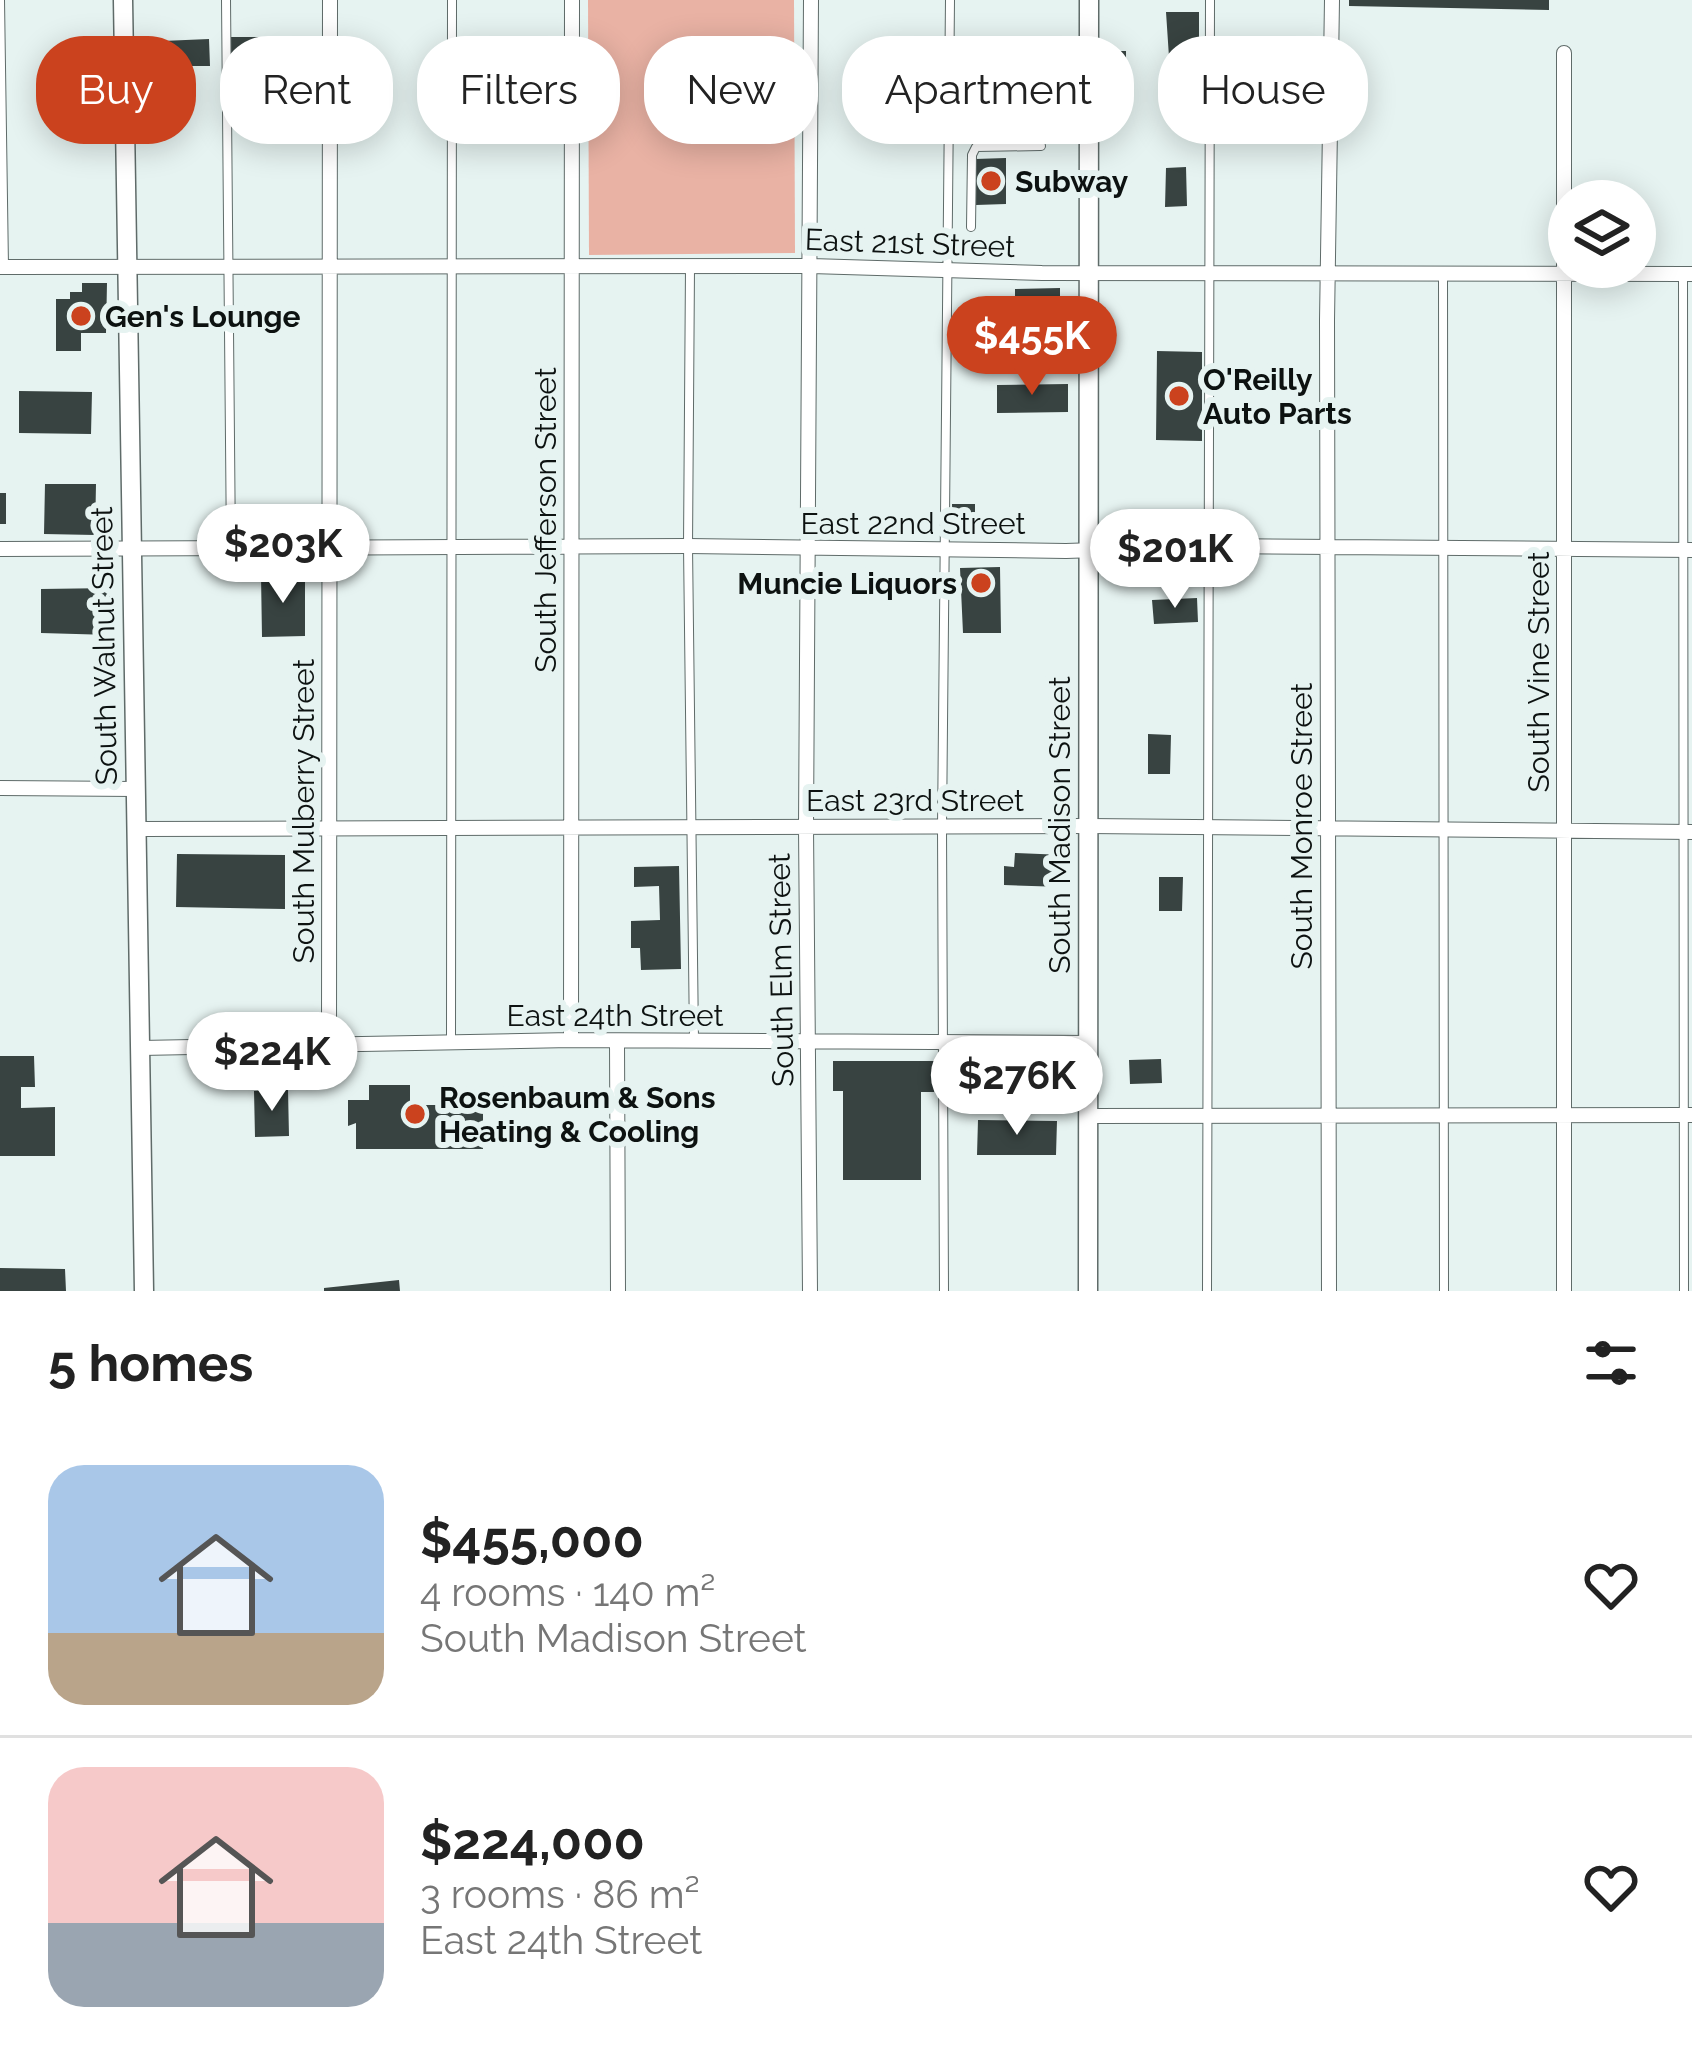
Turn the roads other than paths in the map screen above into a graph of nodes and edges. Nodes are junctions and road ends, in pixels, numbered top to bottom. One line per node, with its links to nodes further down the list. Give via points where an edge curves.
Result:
1 (0, 0): 21 (lane)
2 (123, 0): 16 (main road, South Walnut Street)
3 (226, 0): 17 (lane)
4 (330, 0): 18 (street, South Mulberry Street)
5 (452, 0): 19 (lane)
6 (572, 0): 22 (street, South Jefferson Street)
7 (811, 0): 20 (street, South Elm Street)
8 (950, 0): 24 (lane)
9 (1089, 0): 25 (main road, South Madison Street)
10 (1210, 0): 26 (lane)
11 (1332, 0): 27 (street, South Monroe Street)
12 (1564, 53): 14 (street, South Vine Street)
13 (1041, 146): 15 (lane, via 976,147)
14 (1565, 180)
15 (971, 227)
16 (127, 266): 17 (street, East 21st Street); 21 (street, East 21st Street); 40 (main road, South Walnut Street)
17 (229, 266): 18 (street, East 21st Street); 44 (lane)
18 (329, 266): 19 (street, East 21st Street); 37 (street, South Mulberry Street)
19 (449, 266): 22 (street, East 21st Street); 41 (lane)
20 (811, 266): 23 (street, East 21st Street); 24 (street, East 21st Street); 42 (street, South Elm Street)
21 (2, 267)
22 (572, 268): 23 (street, East 21st Street); 35 (street, South Jefferson Street)
23 (690, 268): 33 (lane)
24 (949, 271): 25 (street, East 21st Street); 45 (lane)
25 (1088, 273): 26 (street, East 21st Street); 43 (main road, South Madison Street)
26 (1208, 273): 27 (street, East 21st Street); 34 (lane)
27 (1328, 274): 28 (street, East 21st Street); 38 (street, South Monroe Street)
28 (1443, 274): 29 (street, East 21st Street); 36 (lane)
29 (1548, 274)
30 (1656, 274): 31 (street, East 21st Street)
31 (1687, 274): 47 (lane)
32 (1565, 288): 46 (street, South Vine Street)
33 (688, 546): 35 (street, East 22nd Street); 42 (street, East 22nd Street); 52 (lane)
34 (1210, 546): 38 (street, East 22nd Street); 43 (street, East 22nd Street); 57 (lane)
35 (572, 547): 41 (street, East 22nd Street); 56 (street, South Jefferson Street)
36 (1445, 547): 38 (street, East 22nd Street); 46 (street, East 22nd Street); 59 (lane)
37 (332, 548): 41 (street, East 22nd Street); 44 (street, East 22nd Street); 60 (street, South Mulberry Street)
38 (1328, 548): 58 (street, South Monroe Street)
39 (0, 549): 40 (street, East 22nd Street)
40 (134, 549): 44 (street, East 22nd Street); 49 (main road, South Walnut Street)
41 (449, 549): 55 (lane)
42 (810, 549): 45 (street, East 22nd Street); 51 (street, South Elm Street)
43 (1090, 549): 45 (street, East 22nd Street); 50 (main road, South Madison Street)
44 (231, 550)
45 (946, 550): 53 (lane)
46 (1566, 550): 47 (street, East 22nd Street); 61 (street, South Vine Street)
47 (1688, 550): 62 (lane)
48 (0, 788): 49 (street)
49 (136, 789): 54 (main road, South Walnut Street)
50 (1089, 826): 53 (street, East 23rd Street); 57 (street, East 23rd Street); 69 (main road, South Madison Street)
51 (806, 827): 52 (street, East 23rd Street); 53 (street, East 23rd Street); 66 (street, South Elm Street)
52 (692, 828): 56 (street, East 23rd Street); 65 (lane)
53 (942, 828): 67 (lane)
54 (137, 829): 60 (street, East 23rd Street); 71 (main road, South Walnut Street)
55 (450, 830): 56 (street, East 23rd Street); 60 (street, East 23rd Street); 68 (lane)
56 (574, 830): 63 (street, South Jefferson Street)
57 (1207, 830): 58 (street, East 23rd Street); 74 (lane)
58 (1328, 830): 59 (street, East 23rd Street); 75 (street, South Monroe Street)
59 (1443, 830): 61 (street, East 23rd Street); 76 (lane)
60 (329, 831): 70 (street, South Mulberry Street)
61 (1565, 832): 62 (street, East 23rd Street); 77 (street, South Vine Street)
62 (1688, 832): 72 (lane)
63 (571, 1040): 64 (street, East 24th Street); 68 (street, East 24th Street)
64 (617, 1041): 65 (street, East 24th Street); 79 (street)
65 (694, 1041): 66 (street, East 24th Street)
66 (810, 1041): 67 (street, East 24th Street); 80 (street, South Elm Street)
67 (945, 1042): 69 (street, East 24th Street); 81 (lane)
68 (451, 1043): 70 (street, East 24th Street)
69 (1089, 1043): 73 (main road, South Madison Street)
70 (329, 1046): 71 (street, East 24th Street)
71 (141, 1048): 78 (main road, South Walnut Street)
72 (1688, 1115): 77 (street); 87 (lane)
73 (1089, 1116): 74 (street); 82 (main road, South Madison Street)
74 (1209, 1116): 75 (street); 83 (lane)
75 (1330, 1116): 76 (street); 84 (street, South Monroe Street)
76 (1444, 1116): 77 (street); 85 (lane)
77 (1565, 1116): 86 (street, South Vine Street)
78 (144, 1291)
79 (618, 1291)
80 (810, 1291)
81 (944, 1291)
82 (1088, 1291)
83 (1208, 1291)
84 (1330, 1291)
85 (1444, 1291)
86 (1564, 1291)
87 (1684, 1291)

